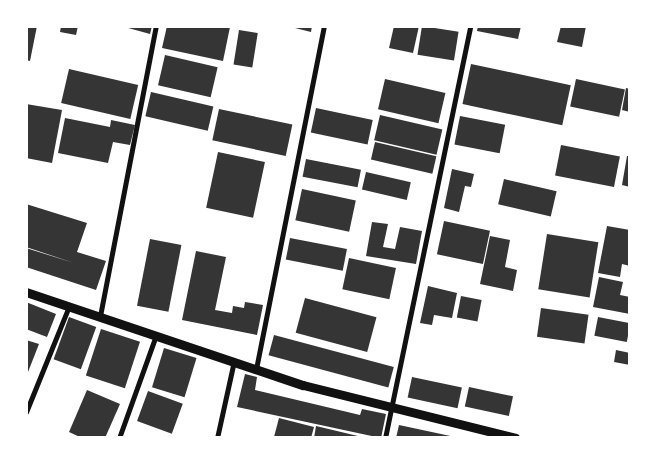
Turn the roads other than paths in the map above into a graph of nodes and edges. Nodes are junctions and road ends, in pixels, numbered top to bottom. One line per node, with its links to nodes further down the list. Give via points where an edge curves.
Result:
1 (156, 26): 6 (street)
2 (324, 26): 9 (street)
3 (470, 26): 10 (street)
4 (26, 292): 5 (street)
5 (69, 306): 6 (street); 11 (street)
6 (100, 316): 7 (street)
7 (156, 335): 8 (street); 12 (street)
8 (234, 361): 9 (street); 13 (street)
9 (256, 369): 10 (street)
10 (391, 408): 14 (street); 15 (street)
11 (26, 412)
12 (119, 438)
13 (217, 438)
14 (384, 438)
15 (515, 438)

